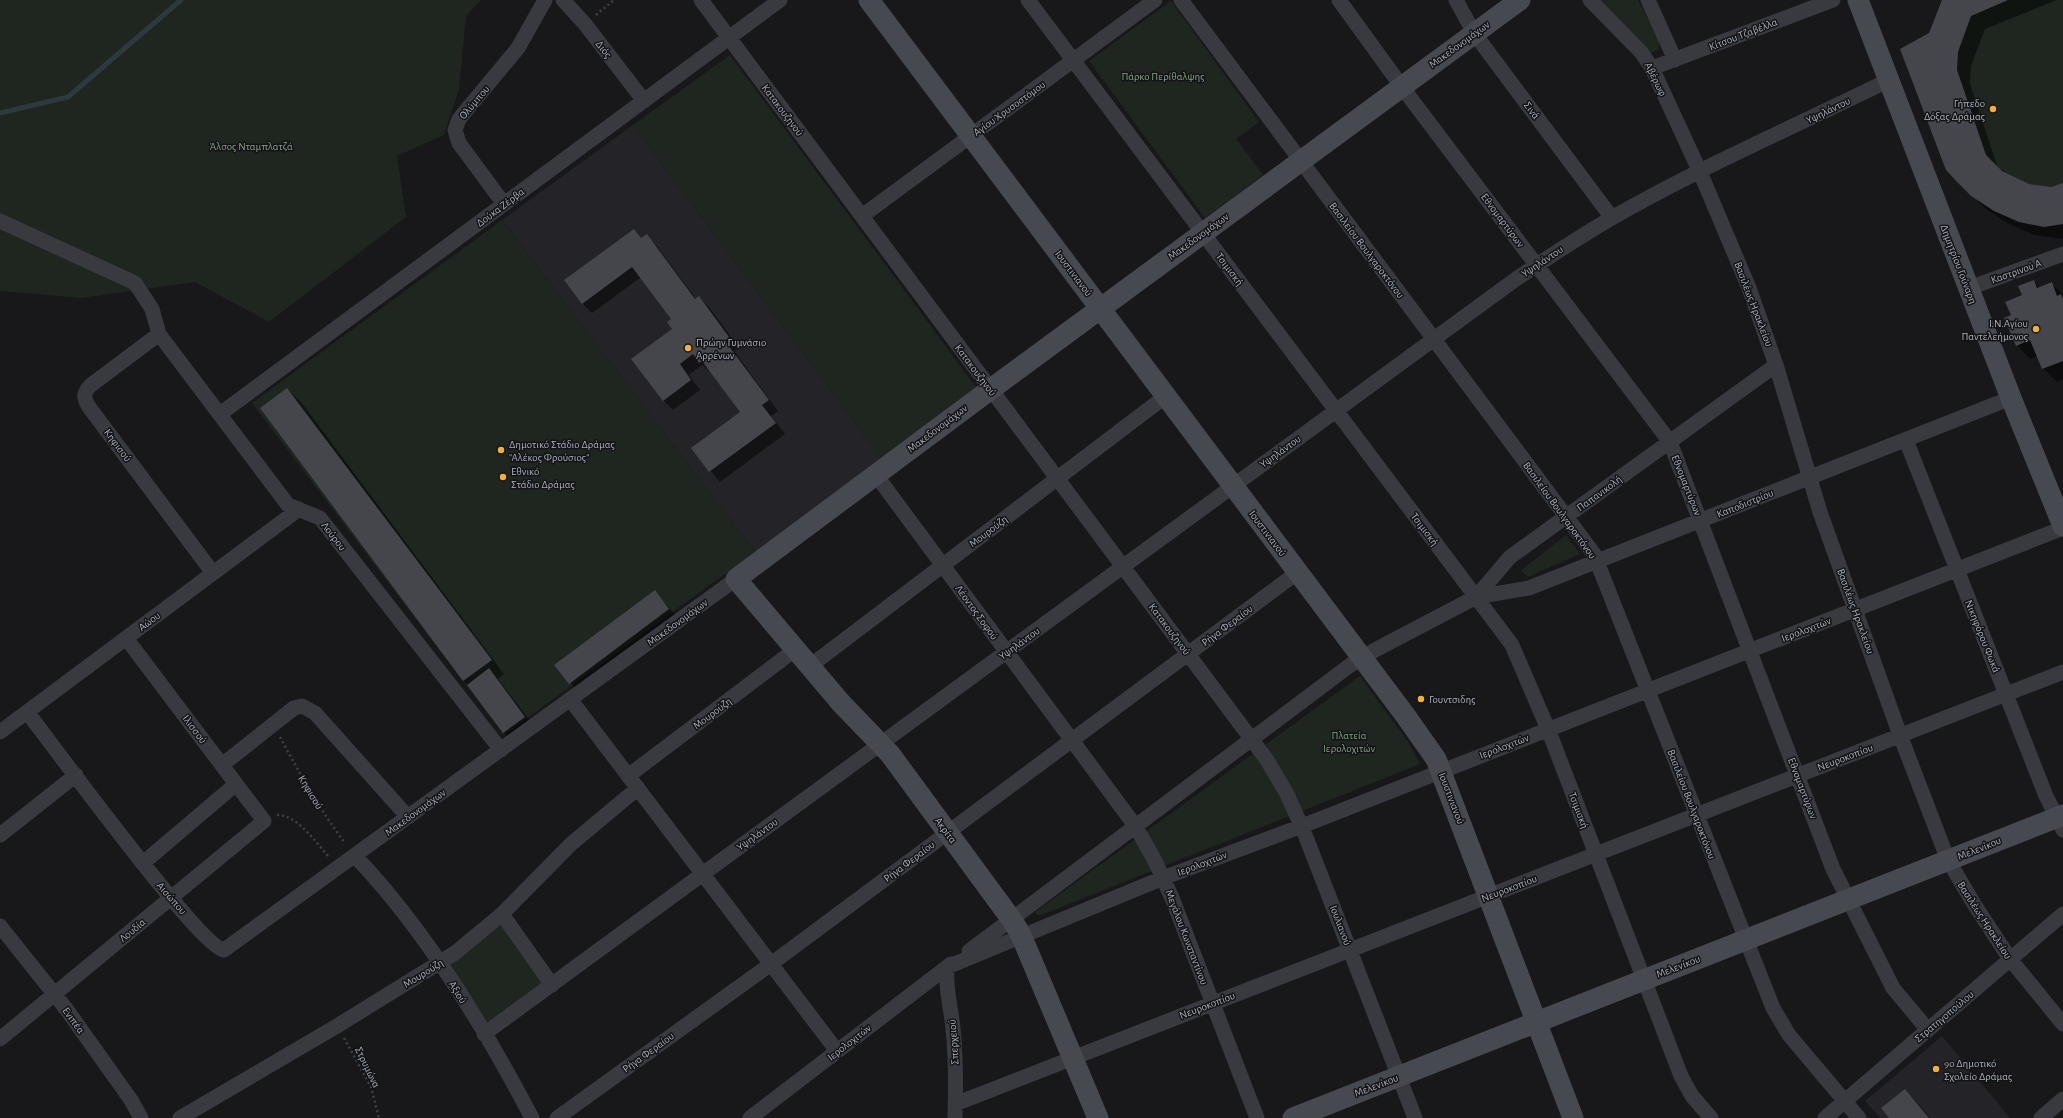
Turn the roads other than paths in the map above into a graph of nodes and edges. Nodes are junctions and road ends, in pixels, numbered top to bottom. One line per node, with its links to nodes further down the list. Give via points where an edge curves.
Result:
1 (545, 0): 27 (street, Ολύμπου, via 518,48 456,126 455,134 459,143)
2 (563, 0): 23 (street, Διός, via 585,24)
3 (701, 0): 17 (street, Κατακουζηνού)
4 (780, 0): 17 (street, Δούκα Ζέρβα)
5 (869, 0): 24 (street, Ιουστινιανού)
6 (1028, 0): 18 (street, Τσιμισκή)
7 (1155, 0): 18 (street, Αγίου Χρυσοστόμου)
8 (1181, 0): 25 (street, Βασιλείου Βουλγαροκτόνου)
9 (1339, 0): 22 (street, Εθνομαρτύρων)
10 (1456, 0): 16 (street, Σινά)
11 (1520, 0): 16 (street, Μακεδονομάχων)
12 (1590, 0): 20 (street, Αβέρωφ, via 1641,52)
13 (1648, 0): 19 (street)
14 (1833, 0): 19 (street, Κίτσου Τζαβέλλα)
15 (1858, 0): 21 (street, Δημητρίου Γούναρη)
16 (1474, 33): 22 (street, Μακεδονομάχων); 29 (street, Σινά)
17 (729, 38): 23 (street, Δούκα Ζέρβα); 28 (street, Κατακουζηνού)
18 (1074, 60): 24 (street, Αγίου Χρυσοστόμου); 31 (street, Τσιμισκή)
19 (1676, 60): 20 (street, Κίτσου Τζαβέλλα)
20 (1652, 68): 26 (street, Αβέρωφ)
21 (1889, 80): 26 (street, Υψηλάντου); 34 (street, Δημητρίου Γούναρη)
22 (1402, 87): 25 (street, Μακεδονομάχων); 33 (street, Εθνομαρτύρων)
23 (644, 101): 27 (street, Δούκα Ζέρβα)
24 (971, 136): 28 (street, Αγίου Χρυσοστόμου); 35 (street, Ιουστινιανού)
25 (1300, 161): 31 (street, Μακεδονομάχων); 37 (street, Βασιλείου Βουλγαροκτόνου)
26 (1700, 172): 29 (street, Υψηλάντου); 38 (street, Βασιλέως Ηρακλείου, via 1749,288)
27 (504, 204): 43 (street, Δούκα Ζέρβα)
28 (862, 216): 39 (street, Κατακουζηνού)
29 (1612, 218): 33 (street, Υψηλάντου)
30 (0, 222): 36 (street, via 135,283 152,309)
31 (1203, 232): 35 (street, Μακεδονομάχων); 42 (street, Τσιμισκή)
32 (2063, 254): 34 (street, Καστρινού Α)
33 (1537, 265): 37 (street, Υψηλάντου); 45 (street, Εθνομαρτύρων)
34 (1969, 288): 41 (street, Δημητρίου Γούναρη)
35 (1100, 308): 39 (street, Μακεδονομάχων); 40 (street, Ιουστινιανού)
36 (159, 334): 43 (street, Λούρου); 59 (street, Κηφισού, via 85,391 84,397)
37 (1434, 339): 42 (street, Υψηλάντου); 51 (street, Βασιλείου Βουλγαροκτόνου)
38 (1776, 365): 45 (street, Παπανικολή); 48 (street, Βασιλέως Ηρακλείου)
39 (991, 389): 46 (street, Μακεδονομάχων); 47 (street, Κατακουζηνού)
40 (1166, 396): 47 (street, Μουρούζη); 49 (street, Ιουστινιανού)
41 (2011, 398): 44 (street, Καποδιστρίου); 53 (street, Δημητρίου Γούναρη)
42 (1336, 410): 49 (street, Υψηλάντου); 61 (street, Τσιμισκή)
43 (220, 414): 50 (street, Λούρου, via 288,505)
44 (1906, 440): 48 (street, Καποδιστρίου); 57 (street, Νικηφόρου Φωκά)
45 (1670, 442): 51 (street, Παπανικολή); 52 (street, Εθνομαρτύρων)
46 (876, 475): 55 (street, Λέοντος Σοφού); 60 (street, Μακεδονομάχων)
47 (1057, 478): 55 (street, Μουρούζη); 56 (street, Κατακουζηνού)
48 (1810, 478): 52 (street, Καποδιστρίου); 62 (street, Βασιλέως Ηρακλείου)
49 (1233, 486): 56 (street, Υψηλάντου); 58 (street, Ιουστινιανού)
50 (299, 509): 59 (street, Αώου); 81 (street, Λούρου, via 320,518)
51 (1567, 516): 54 (street, Βασιλείου Βουλγαροκτόνου); 61 (street, Παπανικολή, via 1505,562)
52 (1701, 521): 54 (street, Καποδιστρίου); 65 (street, Εθνομαρτύρων)
53 (2063, 527): 57 (street, Ιερολοχιτών)
54 (1598, 562): 61 (street, Καποδιστρίου, via 1529,588); 71 (street, Βασιλείου Βουλγαροκτόνου)
55 (944, 565): 66 (street, Λέοντος Σοφού); 69 (street, Μουρούζη)
56 (1123, 566): 66 (street, Υψηλάντου); 67 (street, Κατακουζηνού)
57 (1957, 570): 62 (street, Ιερολοχιτών); 72 (street, Νικηφόρου Φωκά)
58 (1298, 572): 67 (street, Ρήγα Φεραίου); 68 (street, Ιουστινιανού)
59 (213, 573): 63 (street, Αώου)
60 (736, 579): 64 (street, Ακρίτα); 73 (street, Μακεδονομάχων)
61 (1476, 597): 68 (street, Παπανικολή); 75 (street, Τσιμισκή, via 1515,650)
62 (1855, 609): 65 (street, Ιερολοχιτών); 77 (street, Βασιλέως Ηρακλείου)
63 (126, 638): 74 (street, Αώου); 82 (street, Ιλισσού)
64 (796, 649): 69 (street, Ακρίτα); 86 (street, Μουρούζη)
65 (1751, 650): 71 (street, Ιερολοχιτών); 85 (street, Εθνομαρτύρων)
66 (1006, 652): 79 (street, Λέοντος Σοφού); 80 (street, Υψηλάντου)
67 (1189, 654): 78 (street, Κατακουζηνού); 79 (street, Ρήγα Φεραίου)
68 (1362, 658): 78 (street, Ιερολοχιτών); 83 (street, Ιουστινιανού, via 1419,734)
69 (810, 666): 80 (street, Ακρίτα)
70 (2063, 672): 72 (street, Νευροκοπίου)
71 (1648, 690): 75 (street, Ιερολοχιτών); 89 (street, Βασιλείου Βουλγαροκτόνου)
72 (2006, 694): 77 (street, Νευροκοπίου); 92 (street, Νικηφόρου Φωκά)
73 (570, 699): 81 (street, Μακεδονομάχων); 86 (street)
74 (27, 712): 76 (street, Αώου); 84 (street, Αισώπου)
75 (1548, 729): 83 (street, Ιερολοχιτών); 97 (street, Τσιμισκή)
76 (0, 732)
77 (1900, 735): 85 (street, Νευροκοπίου); 99 (street, Βασιλέως Ηρακλείου)
78 (1252, 739): 93 (street, Ιουλιανού, via 1276,776); 94 (street, Ιερολοχιτών)
79 (1072, 740): 94 (street, Λέοντος Σοφού); 95 (street, Ρήγα Φεραίου)
80 (880, 745): 95 (street, Ακρίτα, via 890,754); 101 (street, Υψηλάντου)
81 (501, 750): 90 (street, Μακεδονομάχων)
82 (222, 765): 87 (street, Ιλισσού); 90 (street, via 296,707 302,706 311,710)
83 (1442, 771): 93 (street, Ιερολοχιτών); 103 (street, Ιουστινιανού)
84 (76, 775): 96 (street); 100 (street, Αισώπου)
85 (1798, 775): 89 (street, Νευροκοπίου); 105 (street, Εθνομαρτύρων, via 1833,869)
86 (628, 776): 88 (street)
87 (236, 784): 91 (street, Ιλισσού); 100 (street)
88 (638, 788): 101 (street); 106 (street, Μουρούζη, via 562,852)
89 (1697, 815): 97 (street, Νευροκοπίου); 110 (street, Βασιλείου Βουλγαροκτόνου)
90 (408, 817): 98 (street, Μακεδονομάχων)
91 (264, 820): 104 (street, Λουδία)
92 (2061, 821): 99 (street, Μελενίκου)
93 (1302, 826): 102 (street, Ιερολοχιτών); 111 (street, Ιουλιανού)
94 (1136, 827): 102 (street, Μεγάλου Κωνσταντίνου); 109 (street, Ιερολοχιτών)
95 (948, 833): 109 (street, Ακρίτα); 114 (street, Ρήγα Φεραίου)
96 (0, 834)
97 (1596, 854): 103 (street, Νευροκοπίου); 116 (street, Τσιμισκή)
98 (355, 856): 104 (street, Αισώπου, via 224,950 213,944); 113 (street, Αξιού, via 405,916)
99 (1948, 860): 105 (street, Μελενίκου); 112 (street, Βασιλέως Ηρακλείου)
100 (143, 863): 104 (street, Αισώπου)
101 (703, 874): 114 (street); 117 (street, Υψηλάντου)
102 (1164, 878): 109 (street, Ιερολοχιτών); 119 (street, Μεγάλου Κωνσταντίνου)
103 (1489, 896): 111 (street, Νευροκοπίου); 120 (street, Ιουστινιανού)
104 (170, 898): 118 (street, Λουδία)
105 (1848, 900): 110 (street, Μελενίκου); 122 (street, Εθνομαρτύρων, via 1893,988)
106 (502, 914): 113 (street, Μουρούζη, via 466,945); 117 (street)
107 (2063, 914): 112 (street, Στρατηγοπούλου)
108 (0, 926): 118 (street, Ενιπέα)
109 (1016, 928): 115 (street, Ιερολοχιτών); 126 (street, Ακρίτα)
110 (1746, 940): 116 (street, Μελενίκου); 129 (street, Βασιλείου Βουλγαροκτόνου, via 1780,1021)
111 (1350, 950): 119 (street, Νευροκοπίου); 127 (street, Ιουλιανού)
112 (2010, 960): 121 (street, Βασιλέως Ηρακλείου); 122 (street, Στρατηγοπούλου)
113 (439, 963): 123 (street, Αξιού); 131 (street, Μουρούζη)
114 (771, 964): 125 (street); 135 (street, Ρήγα Φεραίου)
115 (947, 967): 125 (street, Ιερολοχιτών); 130 (street, Σπερχειού, via 946,981 954,1035)
116 (1645, 980): 120 (street, Μελενίκου); 142 (street, Τσιμισκή, via 1683,1080 1692,1096)
117 (552, 985): 123 (street, Υψηλάντου)
118 (54, 994): 124 (street, Λουδία); 132 (street, Ενιπέα)
119 (1213, 1003): 126 (street, Νευροκοπίου); 138 (street, Μεγάλου Κωνσταντίνου)
120 (1537, 1022): 127 (street, Μελενίκου); 141 (street, Ιουστινιανού)
121 (2063, 1024)
122 (1928, 1030): 129 (street, Στρατηγοπούλου)
123 (484, 1034): 134 (street, Αξιού)
124 (0, 1039)
125 (837, 1051): 136 (street, Ιερολοχιτών)
126 (1074, 1058): 130 (street, Νευροκοπίου); 137 (street, Ακρίτα)
127 (1399, 1076): 139 (street, Μελενίκου); 140 (street, Ιουλιανού)
128 (2063, 1099): 145 (street)
129 (1844, 1101): 143 (street, Στρατηγοπούλου); 144 (street, Βασιλείου Βουλγαροκτόνου)
130 (955, 1111)
131 (202, 1112): 133 (street, Μουρούζη)
132 (141, 1118)
133 (180, 1118)
134 (532, 1118)
135 (557, 1118)
136 (750, 1118)
137 (1098, 1118)
138 (1257, 1118)
139 (1293, 1118)
140 (1415, 1118)
141 (1573, 1118)
142 (1711, 1118)
143 (1825, 1118)
144 (1859, 1118)
145 (2041, 1118)

